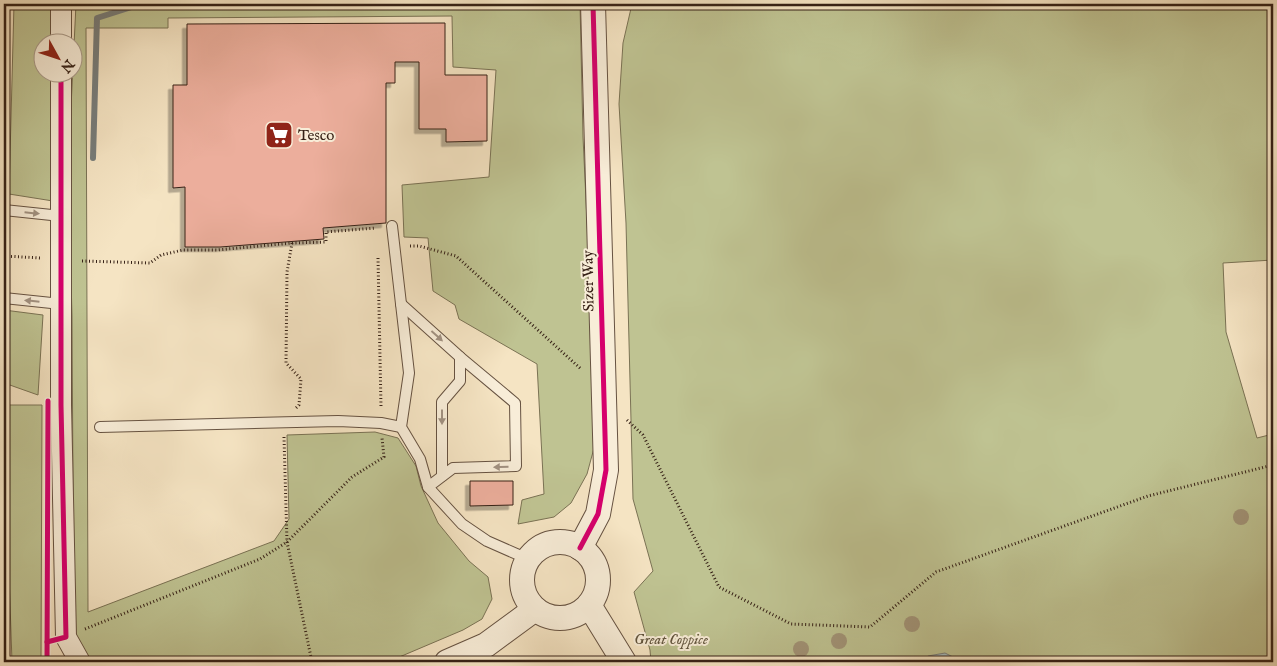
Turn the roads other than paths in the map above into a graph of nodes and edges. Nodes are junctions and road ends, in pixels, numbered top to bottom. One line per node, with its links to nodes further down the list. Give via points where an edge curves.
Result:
1 (61, 4): 3 (street)
2 (594, 5): 16 (street, Sizer Way, via 606,470 598,514)
3 (61, 32)
4 (61, 82): 6 (street)
5 (4, 210): 6 (lane, one-way to 6)
6 (61, 216): 9 (street)
7 (392, 226): 10 (lane)
8 (4, 298): 9 (lane, one-way to 8)
9 (61, 304): 20 (street, via 66,637)
10 (401, 304): 11 (lane, one-way to 11); 13 (lane, via 409,373)
11 (460, 357): 14 (lane, one-way to 14, via 460,381 442,402); 14 (lane, one-way to 14, via 515,402 516,466 453,468)
12 (100, 426): 13 (lane, via 355,422)
13 (401, 428): 15 (lane, via 420,459)
14 (442, 476): 15 (lane)
15 (428, 487): 17 (lane, via 462,524)
16 (580, 548): 17 (street, via 558,542 536,550); 18 (street, via 596,568 596,594)
17 (528, 559): 19 (street, via 523,569 523,591)
18 (589, 605): 19 (street, via 580,613 557,619); 22 (street)
19 (535, 610): 21 (street, via 486,645)
20 (80, 662)
21 (447, 662)
22 (624, 662)

